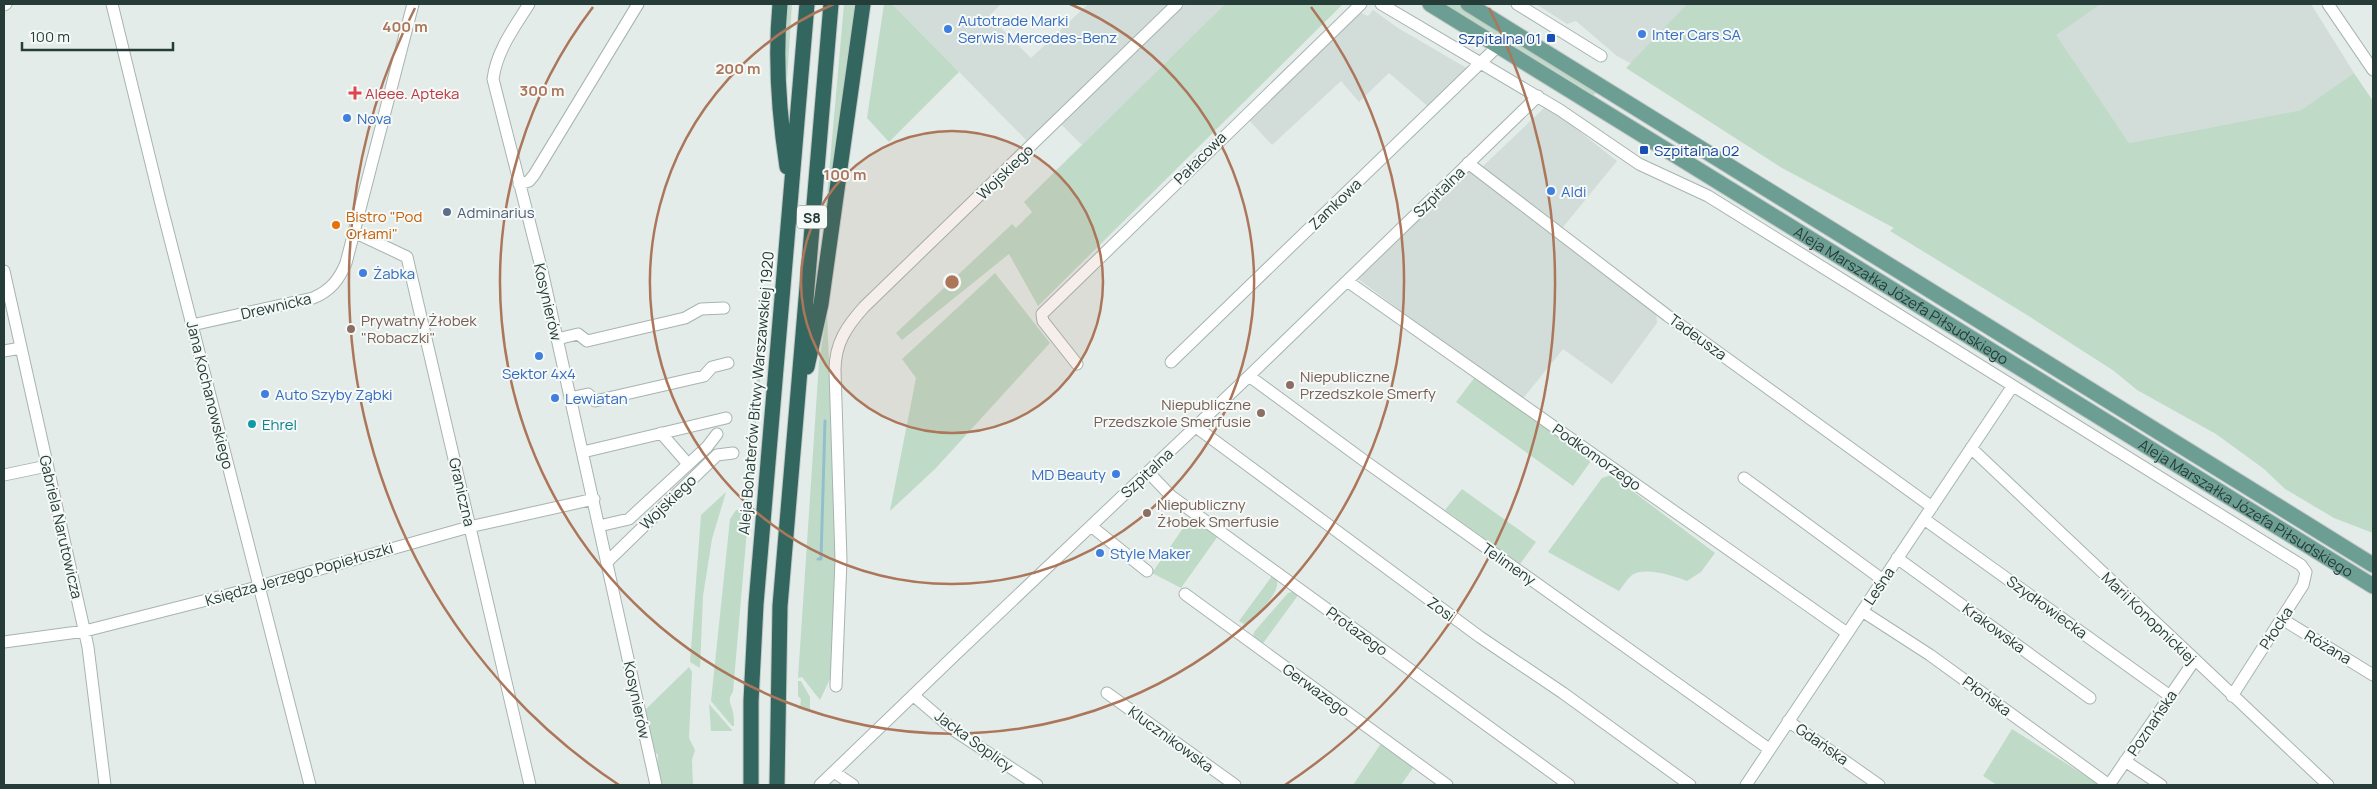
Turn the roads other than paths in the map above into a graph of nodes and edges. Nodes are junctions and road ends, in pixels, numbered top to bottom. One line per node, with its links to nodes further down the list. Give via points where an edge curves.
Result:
1 (112, 4): 28 (street, Jana Kochanowskiego)
2 (414, 4): 24 (street, Drewnicka)
3 (528, 4): 22 (street, Kosynierów, via 501,50 493,78)
4 (638, 4): 22 (street, via 534,175)
5 (780, 4): 23 (highway, via 782,136)
6 (807, 4): 23 (highway, Aleja Bohaterów Bitwy Warszawskiej 1920 / S8)
7 (831, 4): 40 (highway, S8)
8 (863, 4): 40 (highway, via 821,304)
9 (1177, 4): 72 (street, Wojskiego, via 864,307 845,331 835,358 841,560)
10 (1360, 4): 34 (street, Pałacowa, via 1042,314)
11 (1381, 4): 18 (street)
12 (1430, 4): 16 (main road, Aleja Marszałka Józefa Piłsudskiego)
13 (1468, 4): 59 (main road, Aleja Marszałka Józefa Piłsudskiego)
14 (1520, 4): 17 (street)
15 (2328, 4): 19 (street)
16 (1498, 46): 18 (street, Zamkowa); 63 (main road, Aleja Marszałka Józefa Piłsudskiego)
17 (1601, 56)
18 (1480, 64): 20 (street); 32 (street, Zamkowa)
19 (2373, 70)
20 (1538, 96): 21 (street, Szpitalna); 36 (street, via 1639,164 1708,196)
21 (1468, 163): 26 (street, Szpitalna); 52 (street, Tadeusza, via 1668,316)
22 (519, 184): 29 (street, Kosynierów)
23 (791, 188): 86 (highway, Aleja Bohaterów Bitwy Warszawskiej 1920 / S8, via 756,604)
24 (354, 232): 28 (street, Drewnicka, via 340,278 320,296); 54 (street, Graniczna, via 407,257)
25 (4, 271): 30 (street, Gabriela Narutowicza)
26 (1347, 281): 35 (street, Szpitalna); 68 (street, Podkomorzego)
27 (724, 308): 29 (street, via 701,309 686,318 587,341 578,334)
28 (192, 325): 62 (street, Jana Kochanowskiego)
29 (557, 339): 37 (street, Kosynierów)
30 (21, 348): 31 (street); 47 (street, Gabriela Narutowicza)
31 (4, 351)
32 (1171, 362)
33 (728, 363): 37 (street, via 712,366 704,376 658,387 594,401 588,394)
34 (1077, 364)
35 (1249, 376): 39 (street, Szpitalna); 79 (street, Telimeny)
36 (2012, 387): 43 (street, Leśna); 66 (street, Płocka, via 2295,560 2306,572 2306,578)
37 (570, 398): 44 (street, Kosynierów)
38 (726, 418): 41 (street)
39 (1196, 427): 48 (street, Szpitalna); 94 (street, Zosi, via 1480,638 1563,693)
40 (793, 430): 87 (highway, S8, via 780,606)
41 (661, 433): 44 (street); 46 (street)
42 (717, 434): 46 (street)
43 (1972, 448): 52 (street, Leśna); 70 (street, Marii Konopnickiej)
44 (583, 452): 51 (street, Kosynierów)
45 (733, 453): 58 (street, Wojskiego, via 717,454)
46 (688, 464): 55 (street, via 629,518)
47 (47, 466): 49 (street); 67 (street, Gabriela Narutowicza)
48 (1148, 472): 56 (street, Szpitalna); 93 (street, Protazego, via 1171,496)
49 (4, 475)
50 (1744, 478): 61 (street)
51 (594, 499): 54 (street, Księdza Jerzego Popiełuszki); 55 (street, Kosynierów)
52 (1932, 507): 53 (street, Leśna)
53 (1924, 519): 57 (street, Leśna); 75 (street, Szydłowiecka)
54 (469, 526): 62 (street, Księdza Jerzego Popiełuszki); 84 (street, Graniczna)
55 (599, 526): 58 (street, Kosynierów)
56 (1090, 526): 60 (street); 74 (street, Szpitalna)
57 (1897, 558): 61 (street, Leśna); 77 (street, Krakowska)
58 (608, 561): 85 (street, Kosynierów)
59 (2373, 565)
60 (1147, 571)
61 (1882, 580): 65 (street, Leśna)
62 (260, 586): 67 (street, Księdza Jerzego Popiełuszki); 83 (street, Jana Kochanowskiego)
63 (2373, 586)
64 (1186, 594): 92 (street, Gerwazego)
65 (1862, 610): 68 (street, Leśna); 97 (street, Płońska, via 1930,655)
66 (2282, 619): 71 (street, Różana); 76 (street, Płocka)
67 (85, 632): 69 (street, Księdza Jerzego Popiełuszki); 82 (street, Gabriela Narutowicza)
68 (1847, 632): 78 (street, Leśna)
69 (4, 642)
70 (2194, 661): 75 (street, Poznańska); 76 (street, Marii Konopnickiej)
71 (2373, 675)
72 (836, 686)
73 (1107, 693): 91 (street, Klucznikowska)
74 (913, 695): 81 (street, Szpitalna); 90 (street, Jacka Soplicy, via 955,731)
75 (2170, 696): 80 (street, Poznańska)
76 (2232, 696): 99 (street, Marii Konopnickiej)
77 (2090, 698)
78 (1788, 721): 79 (street, Leśna); 96 (street, Gdańska)
79 (1769, 750): 95 (street, Leśna)
80 (2125, 761): 97 (street, Poznańska); 98 (street)
81 (834, 772): 88 (street, Szpitalna); 89 (street)
82 (105, 785)
83 (310, 785)
84 (530, 785)
85 (656, 785)
86 (751, 785)
87 (777, 785)
88 (820, 785)
89 (853, 785)
90 (1037, 785)
91 (1235, 785)
92 (1447, 785)
93 (1569, 785)
94 (1690, 785)
95 (1746, 785)
96 (1879, 785)
97 (2109, 785)
98 (2161, 785)
99 (2328, 785)

